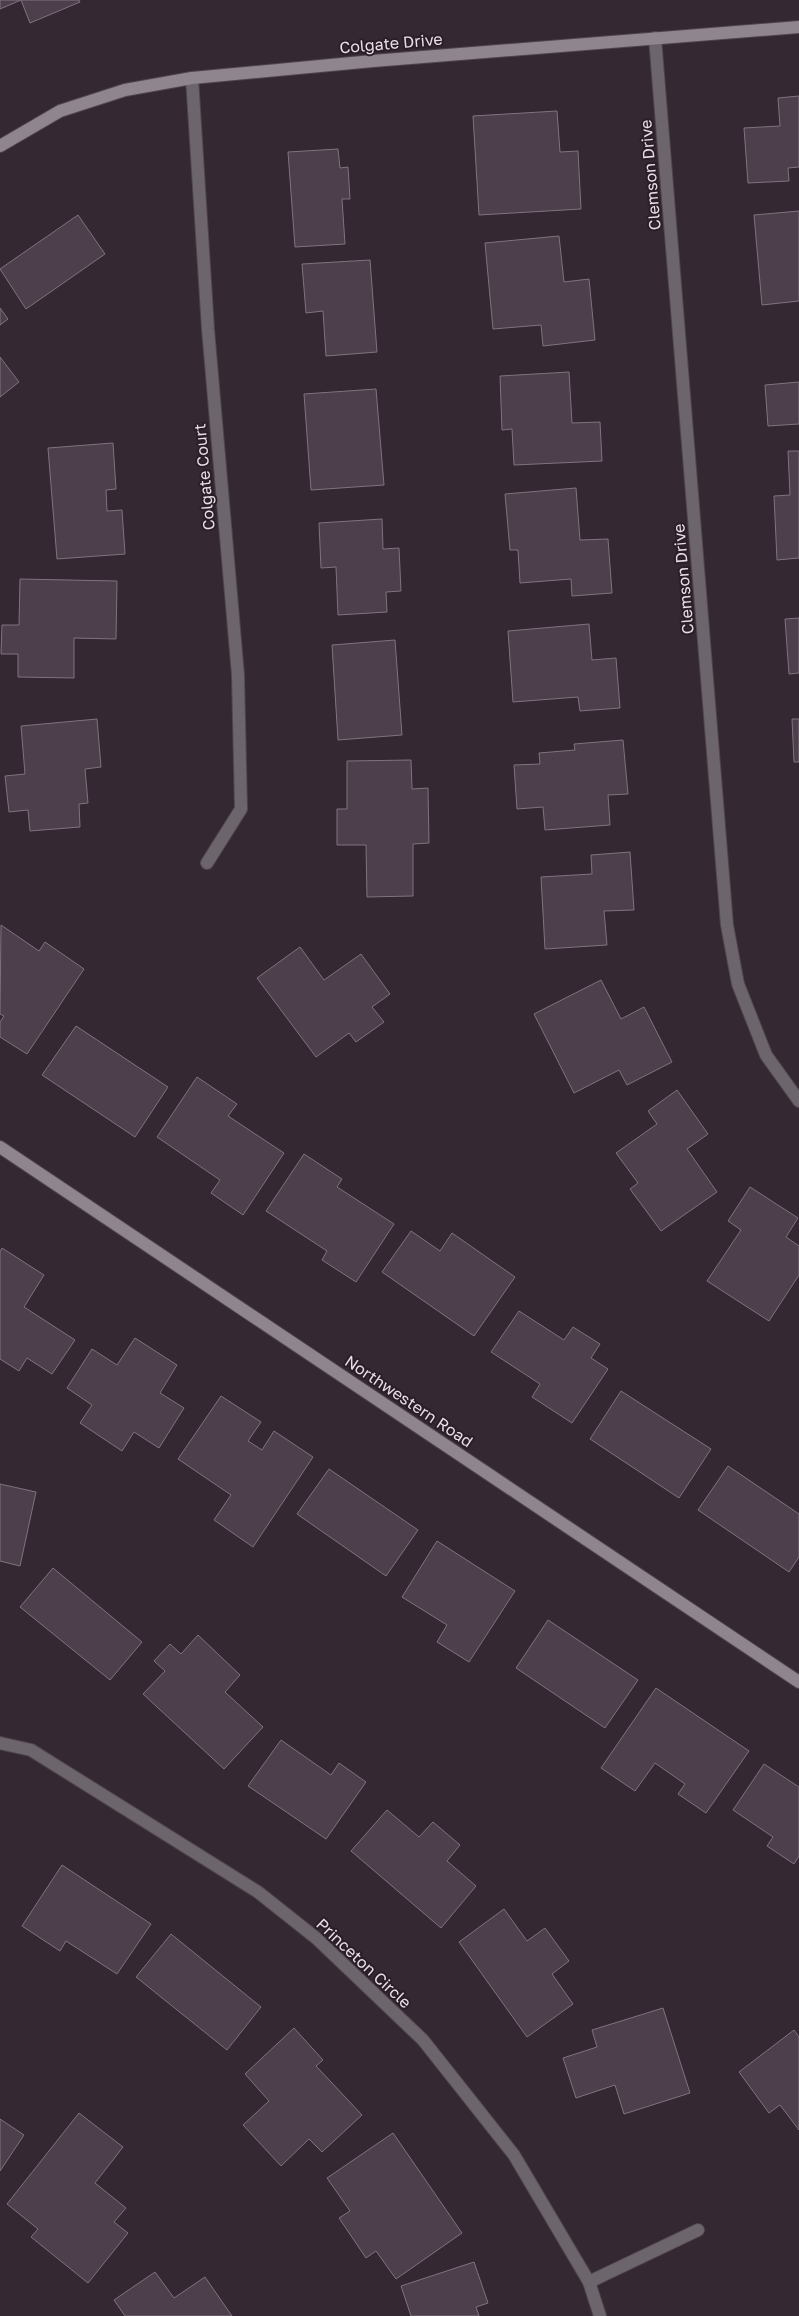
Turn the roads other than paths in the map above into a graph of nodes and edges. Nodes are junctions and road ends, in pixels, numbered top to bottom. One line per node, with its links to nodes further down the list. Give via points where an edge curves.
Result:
1 (799, 28): 2 (street, Colgate Drive)
2 (655, 38): 3 (street, Colgate Drive); 6 (street, Clemson Drive, via 728,925 738,984 766,1055)
3 (192, 78): 4 (street, Colgate Drive, via 125,90 60,111); 5 (street, Colgate Court, via 208,330 238,675 241,809)
4 (0, 146)
5 (207, 863)
6 (799, 1102)
7 (0, 1147): 8 (street, Northwestern Road)
8 (799, 1682)
9 (0, 1743): 11 (street, Princeton Circle, via 31,1750 258,1892 316,1938 423,2040 514,2155)
10 (698, 2230): 11 (street)
11 (589, 2282): 12 (street, Princeton Circle)
12 (600, 2316)

